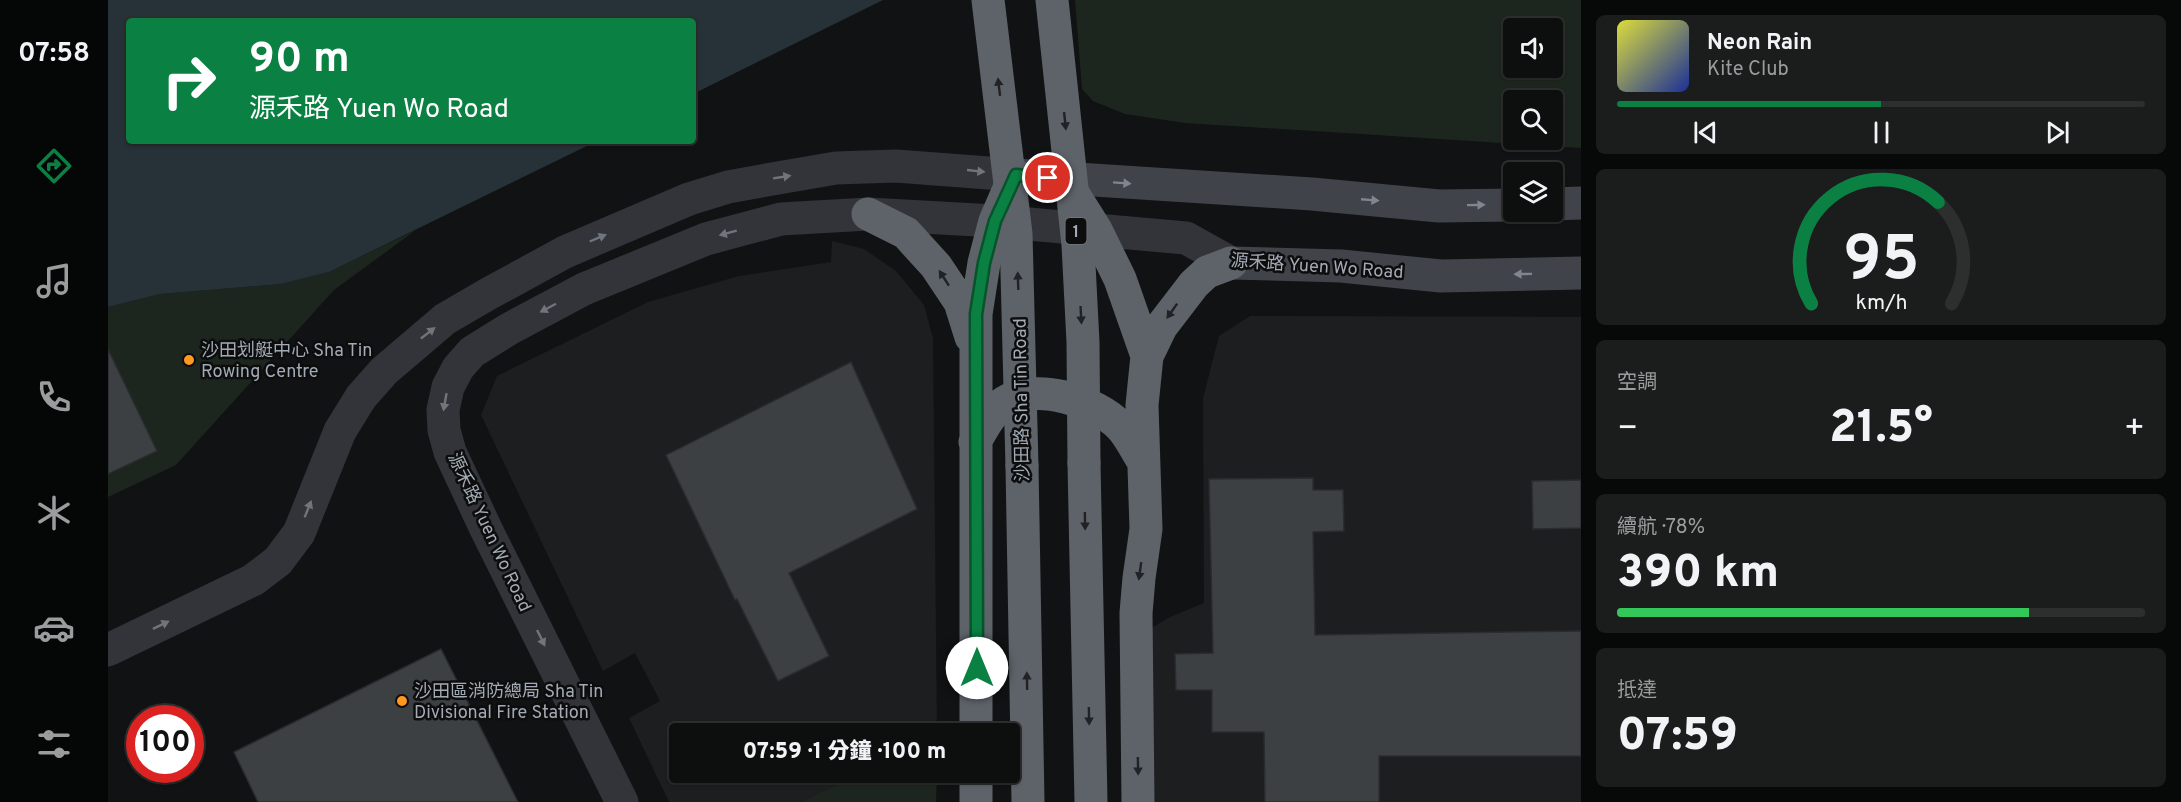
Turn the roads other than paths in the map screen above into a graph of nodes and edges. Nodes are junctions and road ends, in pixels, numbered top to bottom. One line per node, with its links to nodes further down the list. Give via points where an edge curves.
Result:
1 (988, 0): 22 (highway, 沙田路 Sha Tin Road, one-way to 1, bridge, via 1016,234)
2 (1052, 0): 23 (highway, 1, one-way to 23, bridge, via 1078,245 1083,342)
3 (1016, 175): 4 (main road); 9 (highway); 17 (street, one-way to 3, via 253,580 278,561 299,533 340,431 361,397 384,371 445,319 565,252 689,199 772,178 836,168 896,166)
4 (1064, 179): 6 (main road, one-way to 6, via 1439,206); 10 (highway)
5 (1581, 203): 7 (main road)
6 (1503, 204)
7 (1563, 204)
8 (868, 214): 9 (street, 源禾路 Yuen Wo Road); 13 (highway, one-way to 8, via 960,302 936,266 906,233); 20 (street, 源禾路 Yuen Wo Road, one-way to 20, via 781,219 694,243 584,289 509,329 472,352 448,387 443,410 450,452)
9 (995, 221): 10 (street, 源禾路 Yuen Wo Road); 13 (highway, via 976,314)
10 (1096, 230): 11 (street, 源禾路 Yuen Wo Road, via 1186,238); 14 (highway, via 1120,279)
11 (1231, 263): 12 (main road, 源禾路 Yuen Wo Road, one-way to 11, via 1441,276 1341,266); 14 (highway, one-way to 14, via 1207,272 1194,284 1161,327)
12 (1581, 273)
13 (975, 350): 15 (highway)
14 (1147, 356): 16 (highway, via 1142,405)
15 (975, 442): 16 (highway, via 992,414 1006,401 1033,394 1060,395 1096,408 1120,427); 18 (highway)
16 (1143, 461): 24 (highway, one-way to 24, via 1146,529 1136,613)
17 (108, 650)
18 (976, 723)
19 (976, 783): 21 (highway)
20 (622, 802)
21 (976, 802)
22 (1028, 802)
23 (1091, 802)
24 (1138, 802)

